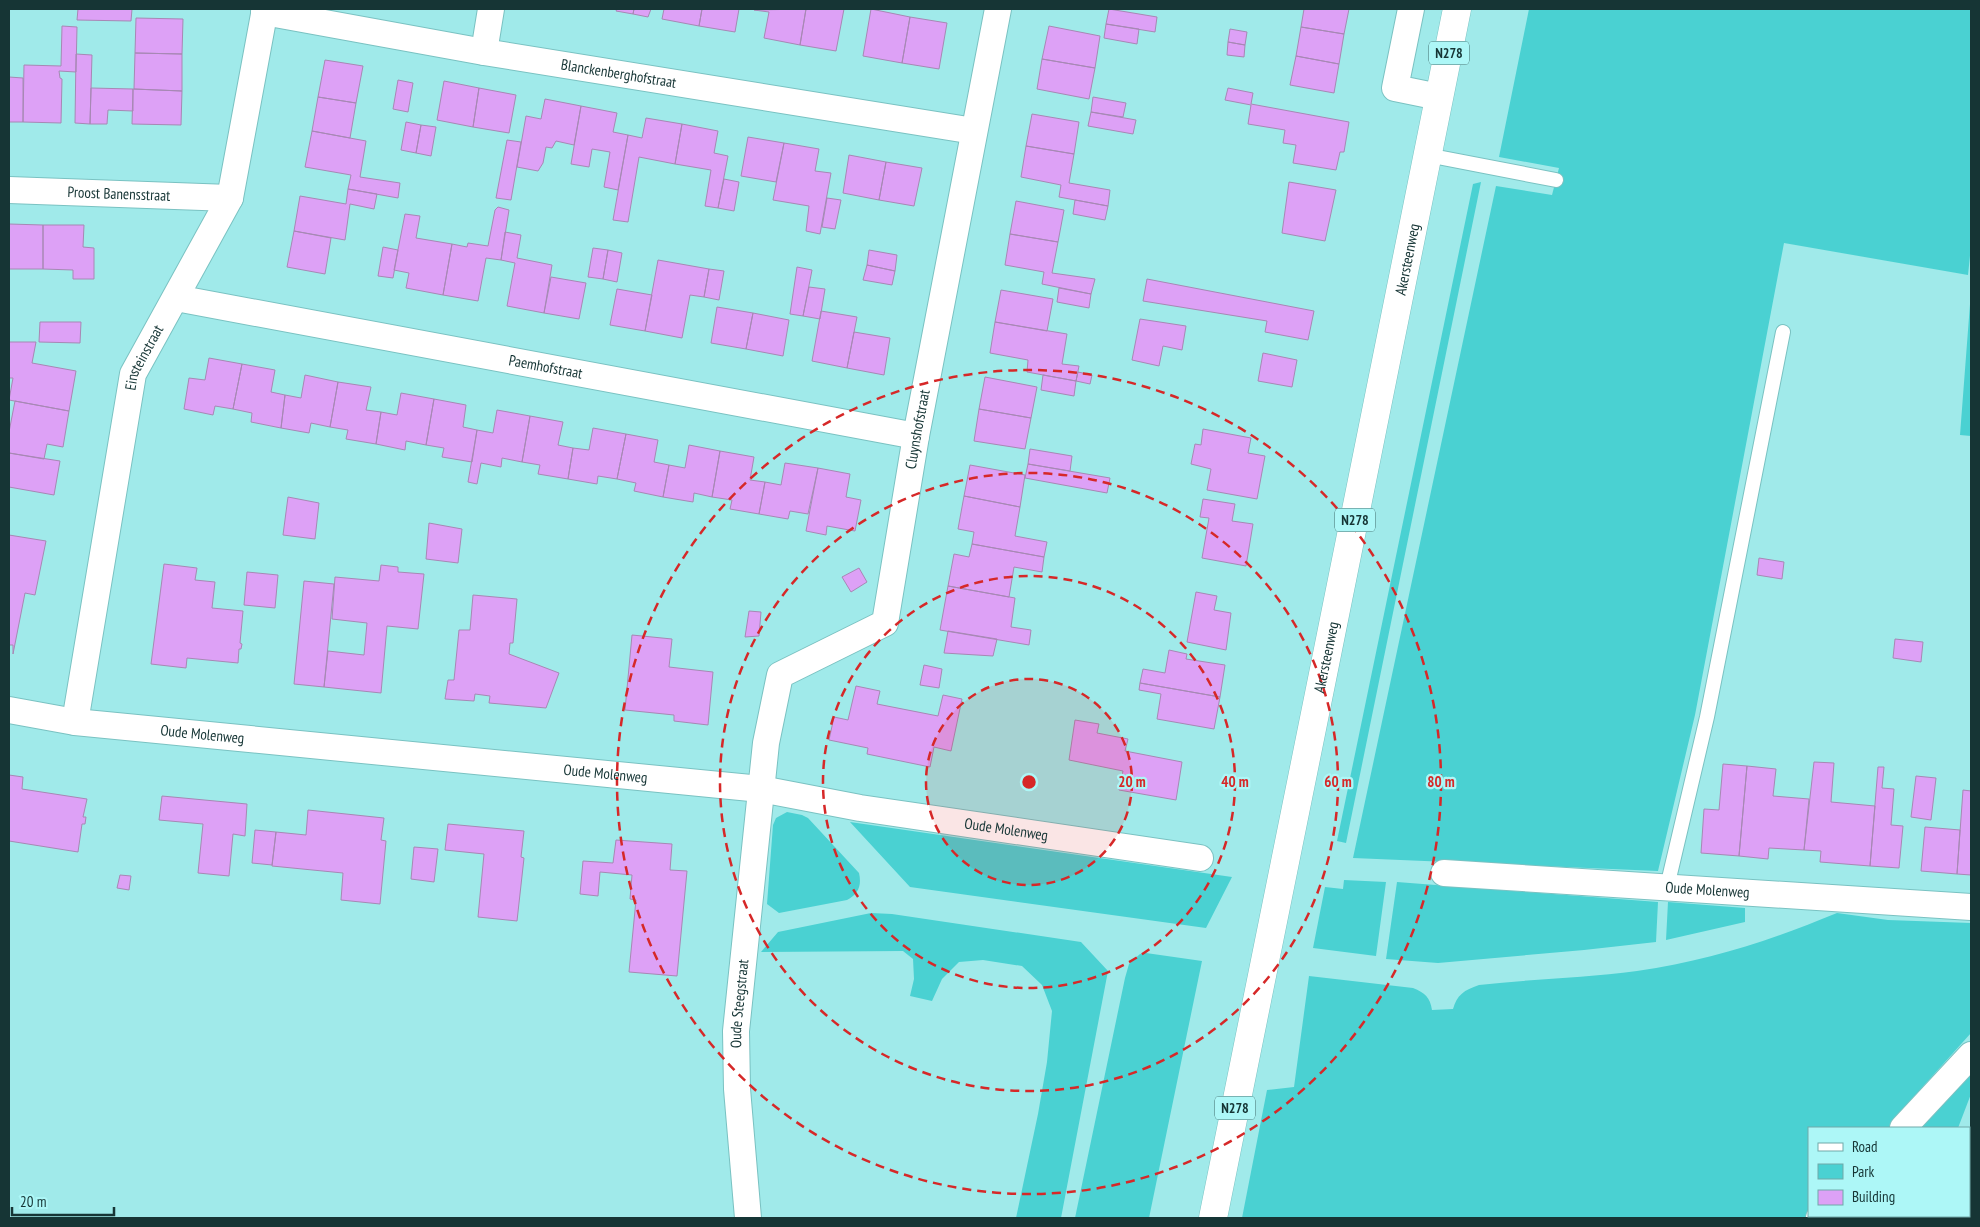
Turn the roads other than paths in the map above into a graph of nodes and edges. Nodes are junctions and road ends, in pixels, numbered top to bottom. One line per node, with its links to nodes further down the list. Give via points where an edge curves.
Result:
1 (491, 9): 6 (street)
2 (998, 9): 8 (street, Cluynshofstraat)
3 (1411, 9): 7 (street, via 1395,88)
4 (1458, 9): 7 (main road, Akersteenweg / N278)
5 (265, 10): 6 (street, Blanckenberghofstraat); 12 (street, Einsteinstraat)
6 (484, 52): 8 (street, Blanckenberghofstraat)
7 (1440, 97): 9 (main road, Akersteenweg / N278)
8 (974, 131): 15 (street, Cluynshofstraat)
9 (1427, 156): 10 (lane); 26 (main road, Akersteenweg / N278)
10 (1556, 180)
11 (9, 190): 12 (street, Proost Banensstraat)
12 (230, 198): 13 (street, Einsteinstraat)
13 (176, 298): 15 (street, Paemhofstraat); 17 (street, Einsteinstraat, via 133,374)
14 (1783, 332): 21 (lane, via 1707,718)
15 (916, 436): 18 (street, Cluynshofstraat, via 884,623 780,675 766,743)
16 (9, 710): 17 (street, Oude Molenweg)
17 (75, 722): 18 (street, Oude Molenweg)
18 (761, 789): 19 (street, Oude Molenweg, via 860,808); 25 (street, Oude Steegstraat, via 736,1031 737,1089)
19 (1200, 858)
20 (1444, 873): 21 (street, Oude Molenweg)
21 (1667, 887): 22 (street, Oude Molenweg)
22 (1971, 907)
23 (1971, 1055): 24 (street)
24 (1904, 1127)
25 (748, 1218)
26 (1213, 1218)

